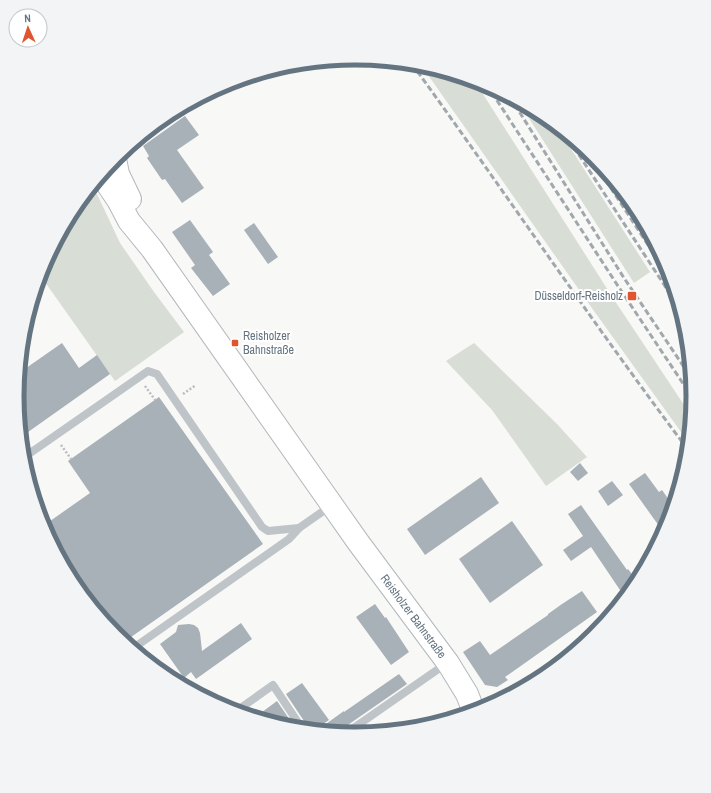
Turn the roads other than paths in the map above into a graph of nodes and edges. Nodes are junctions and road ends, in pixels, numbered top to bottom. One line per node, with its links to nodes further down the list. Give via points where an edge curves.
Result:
1 (117, 167): 3 (street, Reisholzer Bahnstraße)
2 (105, 179): 3 (street, Reisholzer Bahnstraße, via 129,221)
3 (152, 250): 5 (street, Reisholzer Bahnstraße)
4 (29, 454): 6 (lane, via 148,371 157,374 262,527 268,532)
5 (332, 505): 6 (lane); 8 (street, Reisholzer Bahnstraße)
6 (299, 528): 7 (lane, via 289,539)
7 (137, 646)
8 (448, 663): 10 (street, Reisholzer Bahnstraße); 12 (lane)
9 (242, 707): 11 (lane, via 273,685)
10 (472, 707)
11 (298, 723)
12 (354, 728)

